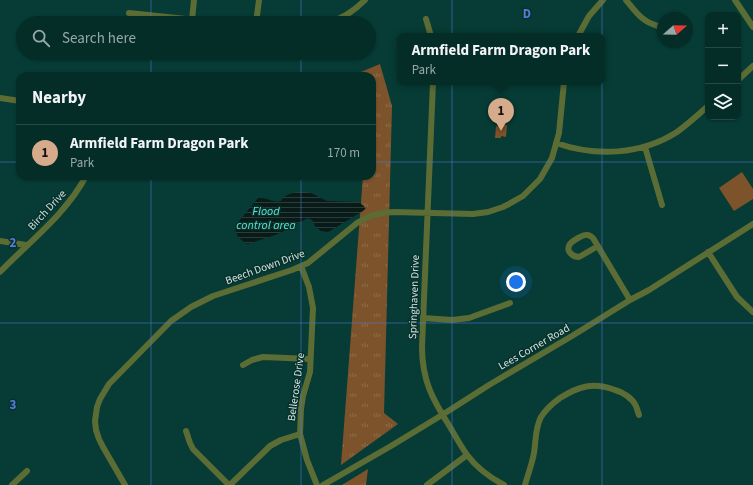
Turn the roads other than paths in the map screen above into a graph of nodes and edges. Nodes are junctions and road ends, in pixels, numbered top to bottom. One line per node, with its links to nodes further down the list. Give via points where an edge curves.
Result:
1 (194, 0): 9 (street)
2 (259, 0): 10 (street)
3 (365, 0): 11 (street)
4 (603, 0): 16 (street, via 589,16)
5 (626, 0): 13 (street, via 640,17)
6 (736, 0): 14 (street)
7 (129, 13): 8 (street)
8 (156, 16)
9 (192, 16)
10 (257, 16)
11 (346, 16)
12 (426, 19): 15 (street)
13 (657, 26)
14 (753, 27)
15 (430, 33)
16 (580, 33)
17 (753, 66): 18 (street)
18 (741, 77)
19 (433, 85): 28 (street, Springhaven Drive)
20 (564, 85): 24 (street, Beech Down Drive)
21 (0, 98): 22 (street)
22 (16, 100)
23 (705, 109): 25 (street, via 677,132)
24 (556, 143): 25 (street, via 579,150 600,152); 28 (street, Beech Down Drive, via 549,165 540,179 510,204 473,214)
25 (645, 147): 27 (street)
26 (84, 180): 31 (street, Birch Drive, via 61,212)
27 (662, 205)
28 (428, 213): 34 (street, Beech Down Drive, via 374,214 357,223 311,261); 39 (street, Springhaven Drive)
29 (753, 224): 33 (street, Lees Corner Road)
30 (0, 241): 31 (street)
31 (26, 245): 35 (street, Birch Drive)
32 (598, 246): 32 (street, via 593,238 584,235 571,243 569,249 572,256 579,257); 36 (street)
33 (708, 252): 36 (street, Lees Corner Road); 38 (street, via 737,297)
34 (301, 266): 40 (street, Bellerose Drive, via 312,300); 49 (street, Beech Down Drive, via 191,306 171,321 109,384 97,407 96,430)
35 (0, 272)
36 (630, 300): 42 (street, Lees Corner Road)
37 (510, 303): 39 (street, via 469,318)
38 (753, 312)
39 (424, 318): 42 (street, Springhaven Drive, via 424,369 432,396)
40 (310, 359): 41 (street, via 263,357); 45 (street, Bellerose Drive, via 310,372 301,409)
41 (243, 365)
42 (442, 415): 46 (street, Springhaven Drive); 52 (street, Lees Corner Road)
43 (639, 415): 55 (street, via 636,406 628,397 605,386 584,387 569,393 551,405 540,419)
44 (186, 431): 50 (street, via 193,449)
45 (300, 434): 50 (street, via 270,446); 51 (street, Bellerose Drive)
46 (467, 455): 53 (street); 54 (street, Springhaven Drive)
47 (27, 471): 48 (street)
48 (12, 485)
49 (125, 485)
50 (229, 485)
51 (317, 485)
52 (323, 485)
53 (427, 485)
54 (504, 485)
55 (525, 485)

